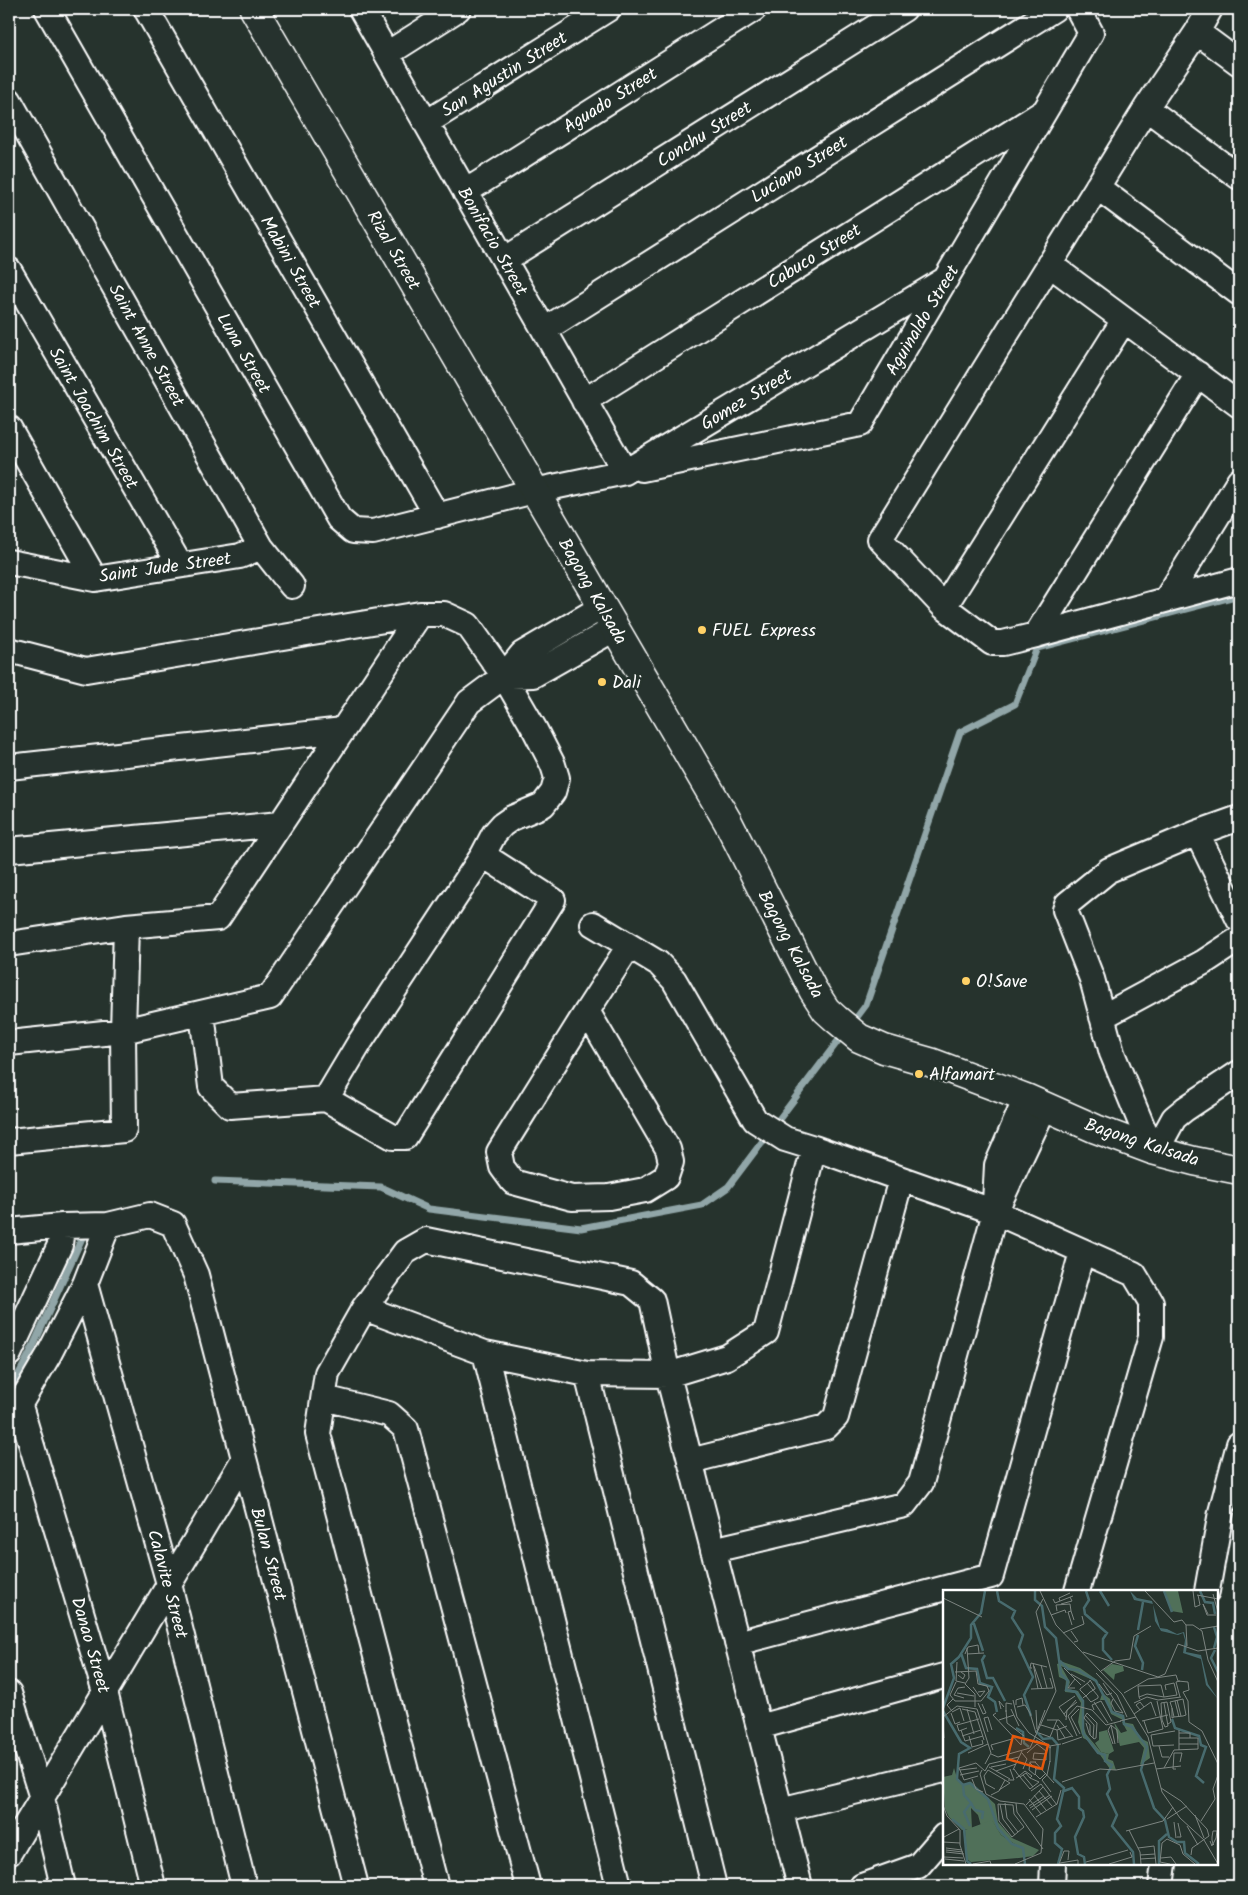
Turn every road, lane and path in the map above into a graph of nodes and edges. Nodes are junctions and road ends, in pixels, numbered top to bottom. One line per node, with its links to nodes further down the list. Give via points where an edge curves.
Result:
1 (47, 9): 36 (street, Luna Street, via 339,519 353,531 373,532)
2 (146, 9): 36 (street, Mabini Street)
3 (254, 9): 35 (street, Rizal Street)
4 (361, 9): 13 (street, Bonifacio Street)
5 (458, 9): 13 (street)
6 (608, 9): 18 (street, San Agustin Street)
7 (754, 9): 21 (street, Aguado Street)
8 (904, 9): 22 (street, Conchu Street)
9 (1054, 9): 28 (street, Luciano Street)
10 (1078, 9): 17 (street, Aguinaldo Street, via 1091,33)
11 (1210, 9): 12 (street)
12 (1197, 32): 14 (street); 16 (street)
13 (387, 54): 18 (street, Bonifacio Street)
14 (1239, 63)
15 (9, 100): 37 (street, Saint Anne Street)
16 (1146, 108): 19 (street); 20 (street)
17 (1045, 111): 25 (street, Aguinaldo Street); 30 (street, Cabuco Street)
18 (426, 123): 21 (street, Bonifacio Street)
19 (1239, 176)
20 (1097, 187): 23 (street); 26 (street)
21 (465, 192): 22 (street, Bonifacio Street)
22 (504, 260): 28 (street, Bonifacio Street)
23 (1049, 264): 27 (street); 44 (street, via 880,539)
24 (9, 270): 39 (street, Saint Joachim Street)
25 (946, 279): 33 (street, Gomez Street); 33 (street, Aguinaldo Street, via 860,424)
26 (1239, 293)
27 (1124, 320): 29 (street); 44 (street)
28 (544, 330): 30 (street, Bonifacio Street)
29 (1198, 374): 31 (street); 47 (street)
30 (584, 401): 33 (street, Bonifacio Street)
31 (1239, 404)
32 (9, 428): 40 (street)
33 (625, 472): 35 (street, Gomez Street)
34 (1239, 481): 43 (street)
35 (534, 491): 36 (street, Luna Street); 46 (street, Bagong Kalsada)
36 (437, 516)
37 (261, 546): 39 (street, Saint Jude Street, via 240,556); 42 (street, Saint Anne Street)
38 (9, 562): 40 (street, Saint Jude Street)
39 (180, 566): 40 (street, Saint Jude Street)
40 (95, 579)
41 (1239, 580): 43 (street)
42 (292, 586)
43 (1167, 598): 47 (street)
44 (944, 607): 47 (street, via 992,644)
45 (420, 614): 48 (street, via 86,670); 49 (street, via 444,614 468,625); 50 (street)
46 (608, 618): 49 (street, via 522,654); 70 (street, Bagong Kalsada, via 728,822 826,1010 859,1038 884,1049 933,1063)
47 (1036, 635)
48 (9, 650)
49 (504, 676): 56 (street, via 534,728 557,778 554,792 543,805 502,825); 64 (street, via 468,702 270,997)
50 (342, 730): 51 (street); 53 (street)
51 (9, 767)
52 (1239, 818): 54 (street)
53 (280, 824): 55 (street); 59 (street, via 218,918)
54 (1197, 833): 57 (street); 65 (street, via 1109,870 1067,904 1065,910 1092,979)
55 (9, 850)
56 (483, 855): 69 (street); 69 (street, via 553,900 405,1137 393,1137)
57 (1239, 920)
58 (593, 924): 62 (street)
59 (126, 926): 61 (street); 66 (street)
60 (1239, 939): 65 (street, via 1204,962)
61 (9, 944)
62 (629, 946): 63 (street); 72 (street, via 658,963 674,980 755,1120 785,1139)
63 (587, 1011): 63 (street, via 499,1152 502,1167 513,1182 572,1198 609,1197 645,1190 666,1177 671,1162 668,1148)
64 (202, 1013): 66 (street); 69 (street, via 211,1087 230,1106)
65 (1102, 1017): 73 (street, via 1112,1053)
66 (123, 1031): 67 (street); 71 (street, via 124,1130)
67 (9, 1043)
68 (1239, 1073): 73 (street, via 1174,1118)
69 (326, 1099)
70 (1036, 1102): 73 (street, Bagong Kalsada); 76 (street, via 997,1166)
71 (9, 1141)
72 (814, 1148): 75 (street); 87 (street, via 766,1332 727,1357)
73 (1154, 1150): 74 (street, Bagong Kalsada)
74 (1239, 1170)
75 (901, 1179): 76 (street); 92 (street, via 836,1417 826,1427)
76 (995, 1212): 80 (street); 93 (street, via 921,1483 904,1505)
77 (108, 1225): 78 (street); 81 (street); 91 (street, Bulan Street, via 150,1215 173,1224 196,1276)
78 (62, 1226): 79 (street); 83 (street, via 60,1245)
79 (9, 1231)
80 (1082, 1252): 95 (street, via 1134,1274 1151,1302 1151,1337); 97 (street, via 991,1576)
81 (85, 1284): 89 (street); 94 (street, Calavite Street)
82 (364, 1308): 84 (street); 87 (street, via 405,1252 426,1240 631,1283 652,1300); 88 (street, via 328,1373)
83 (15, 1330): 85 (street)
84 (485, 1353): 86 (street); 115 (street)
85 (9, 1354)
86 (587, 1374): 87 (street); 116 (street)
87 (668, 1375): 92 (street)
88 (324, 1398): 113 (street, via 318,1434); 114 (street, via 389,1414 406,1429)
89 (14, 1414): 99 (street, Danao Street)
90 (1239, 1444): 96 (street, via 1221,1512)
91 (244, 1459): 94 (street); 112 (street, Bulan Street)
92 (690, 1461): 93 (street)
93 (713, 1550): 97 (street)
94 (169, 1584): 99 (street); 111 (street, Calavite Street)
95 (1077, 1590)
96 (1207, 1590)
97 (737, 1643): 101 (street)
98 (943, 1676): 101 (street)
99 (105, 1692): 103 (street); 110 (street, Danao Street)
100 (9, 1694): 103 (street)
101 (759, 1727): 104 (street)
102 (943, 1770): 104 (street)
103 (42, 1798): 106 (street); 109 (street)
104 (780, 1810): 117 (street)
105 (943, 1837): 118 (street, via 918,1866)
106 (9, 1853)
107 (1053, 1865): 119 (street)
108 (1164, 1865): 120 (street)
109 (63, 1886)
110 (153, 1886)
111 (244, 1886)
112 (356, 1886)
113 (436, 1886)
114 (528, 1886)
115 (619, 1886)
116 (714, 1886)
117 (800, 1886)
118 (862, 1886)
119 (1052, 1886)
120 (1161, 1886)

